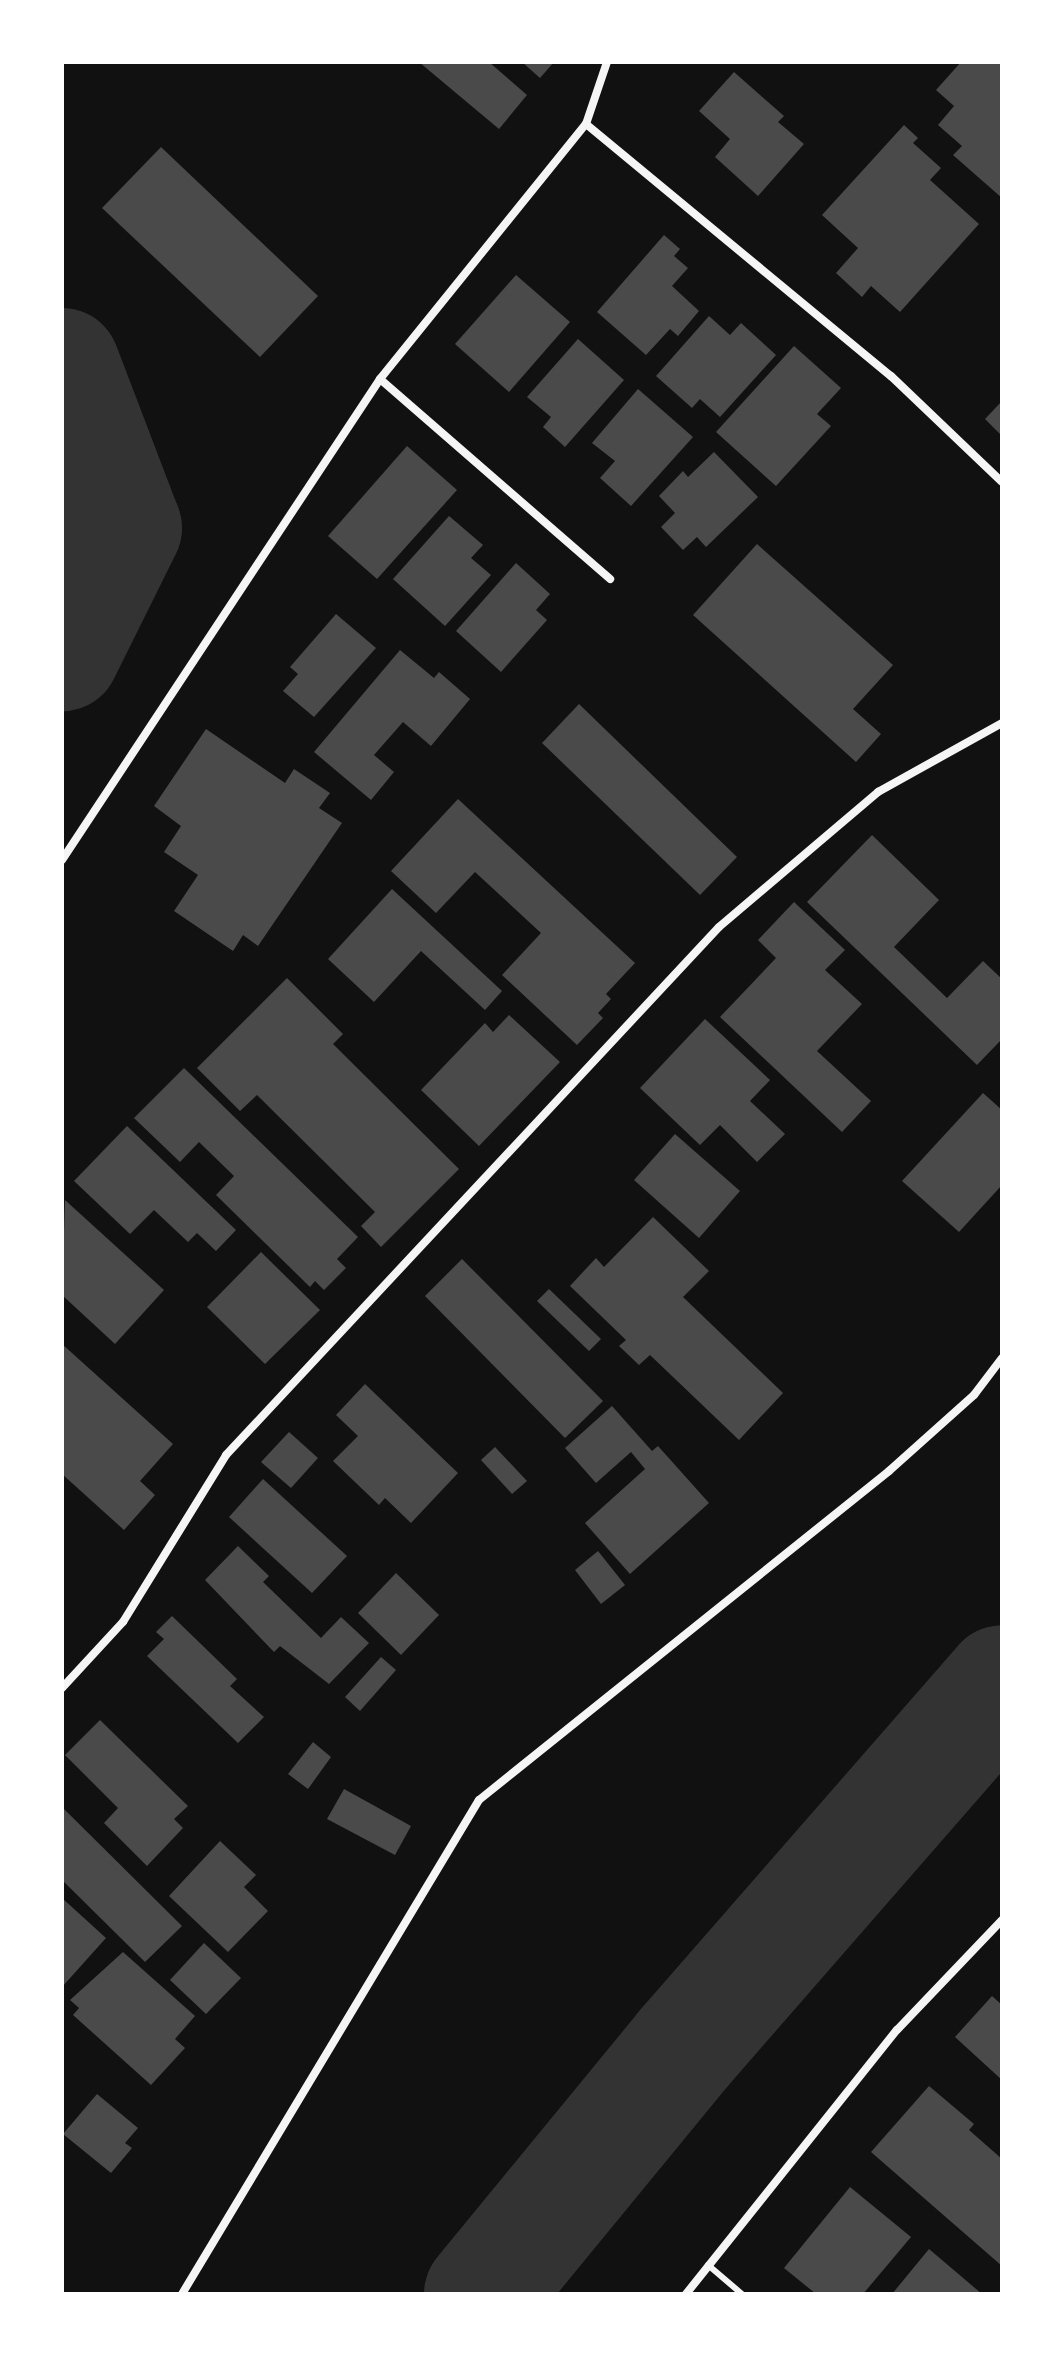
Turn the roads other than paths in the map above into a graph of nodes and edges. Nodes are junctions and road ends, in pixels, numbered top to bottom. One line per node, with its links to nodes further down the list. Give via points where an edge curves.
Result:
1 (607, 62): 2 (street)
2 (586, 124): 3 (street); 4 (street, via 891,376)
3 (380, 379): 5 (street); 7 (street)
4 (1002, 482)
5 (610, 579)
6 (1002, 723): 9 (street, via 878,792 719,927 226,1455 123,1622)
7 (62, 860)
8 (1002, 1358): 12 (street, via 974,1395 889,1471 479,1800)
9 (62, 1688)
10 (1002, 1920): 11 (street, via 897,2030)
11 (708, 2265): 13 (street); 14 (lane)
12 (182, 2294)
13 (686, 2294)
14 (742, 2294)

